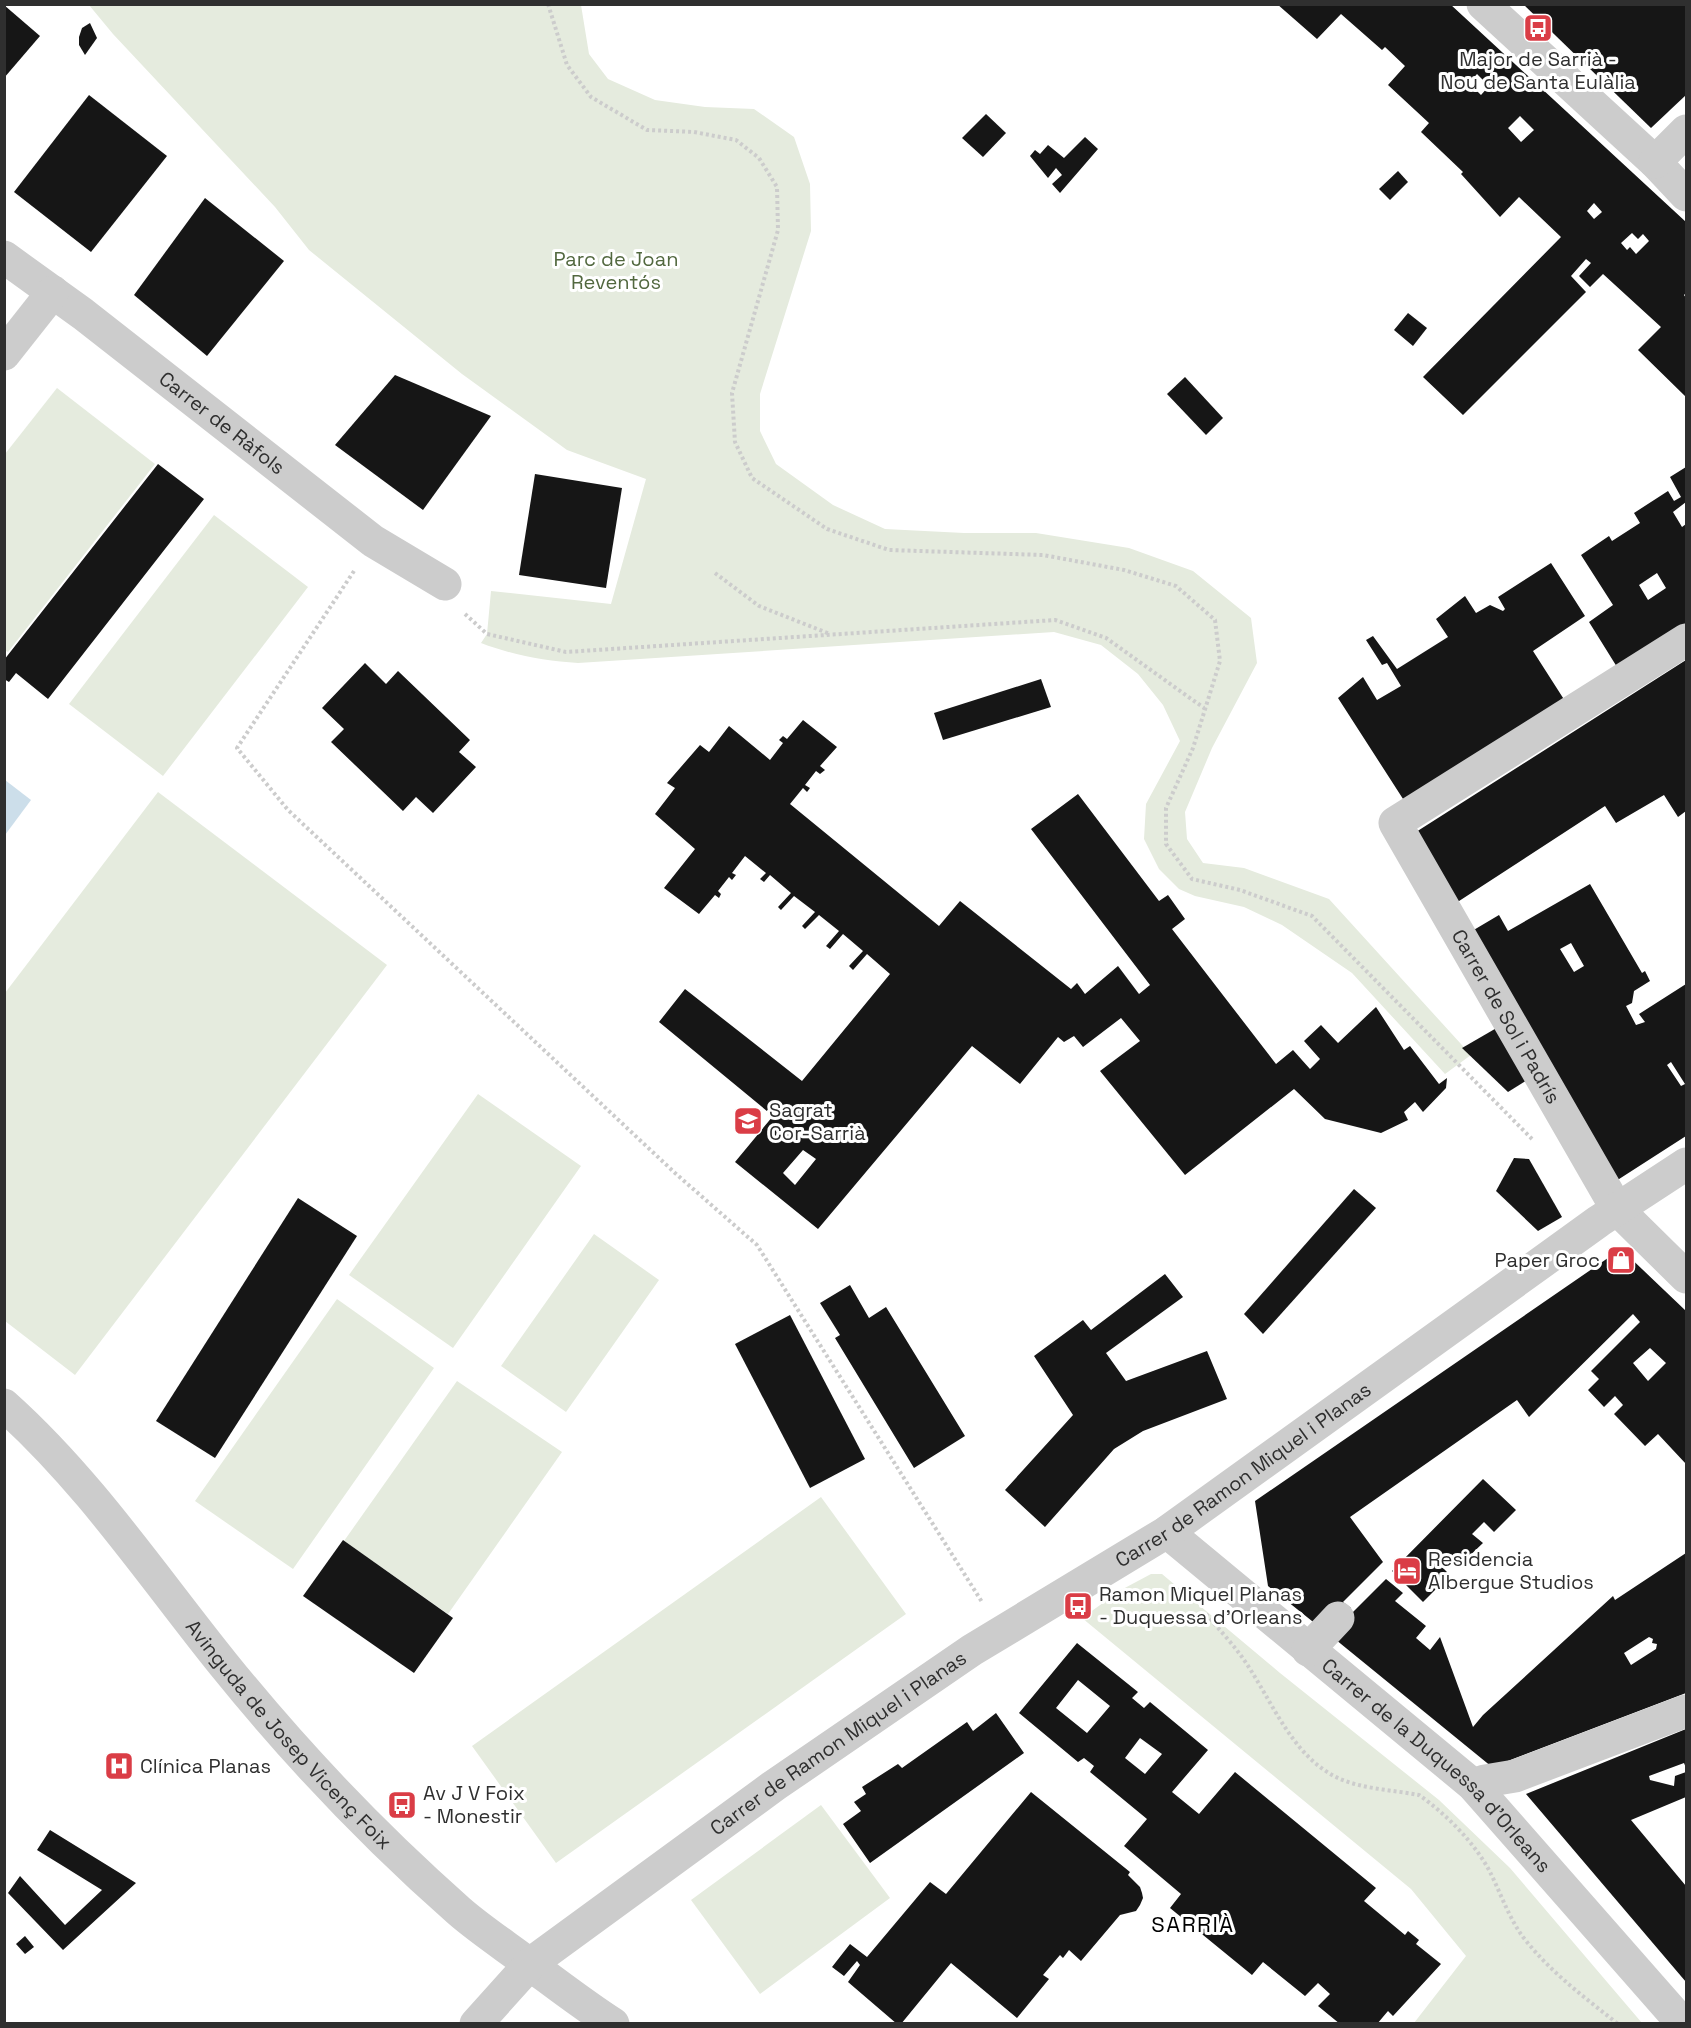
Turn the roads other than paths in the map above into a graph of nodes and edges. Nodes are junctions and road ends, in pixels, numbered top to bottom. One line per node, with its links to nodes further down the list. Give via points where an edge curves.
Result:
1 (1483, 4): 3 (street)
2 (1686, 131): 3 (street)
3 (1655, 162): 4 (street)
4 (1686, 195)
5 (4, 257): 6 (street, Carrer de Ràfols)
6 (53, 292): 7 (street); 8 (street, Carrer de Ràfols, via 373,541)
7 (4, 354)
8 (445, 584)
9 (1686, 640): 11 (street, Carrer de Sol i Padrís, via 1395,823)
10 (1686, 1164): 11 (street, Carrer de Ramon Miquel i Planas)
11 (1617, 1209): 12 (street, Carrer de Sol i Padrís); 14 (street, Carrer de Ramon Miquel i Planas)
12 (1686, 1277)
13 (4, 1405): 19 (street, Avinguda de Josep Vicenç Foix, via 96,1501 225,1666 309,1764 459,1912)
14 (1167, 1532): 16 (street, Carrer de la Duquessa d'Orleans); 19 (street, Carrer de Ramon Miquel i Planas, via 972,1650 775,1785)
15 (1338, 1617): 16 (street)
16 (1308, 1650): 18 (street, Carrer de la Duquessa d'Orleans)
17 (1686, 1711): 18 (street, via 1515,1776)
18 (1473, 1785): 22 (street, Carrer de la Duquessa d'Orleans)
19 (530, 1964): 20 (street, Carrer de Ramon Miquel i Planas); 21 (street, Avinguda de Josep Vicenç Foix)
20 (476, 2024)
21 (613, 2024)
22 (1683, 2024)

